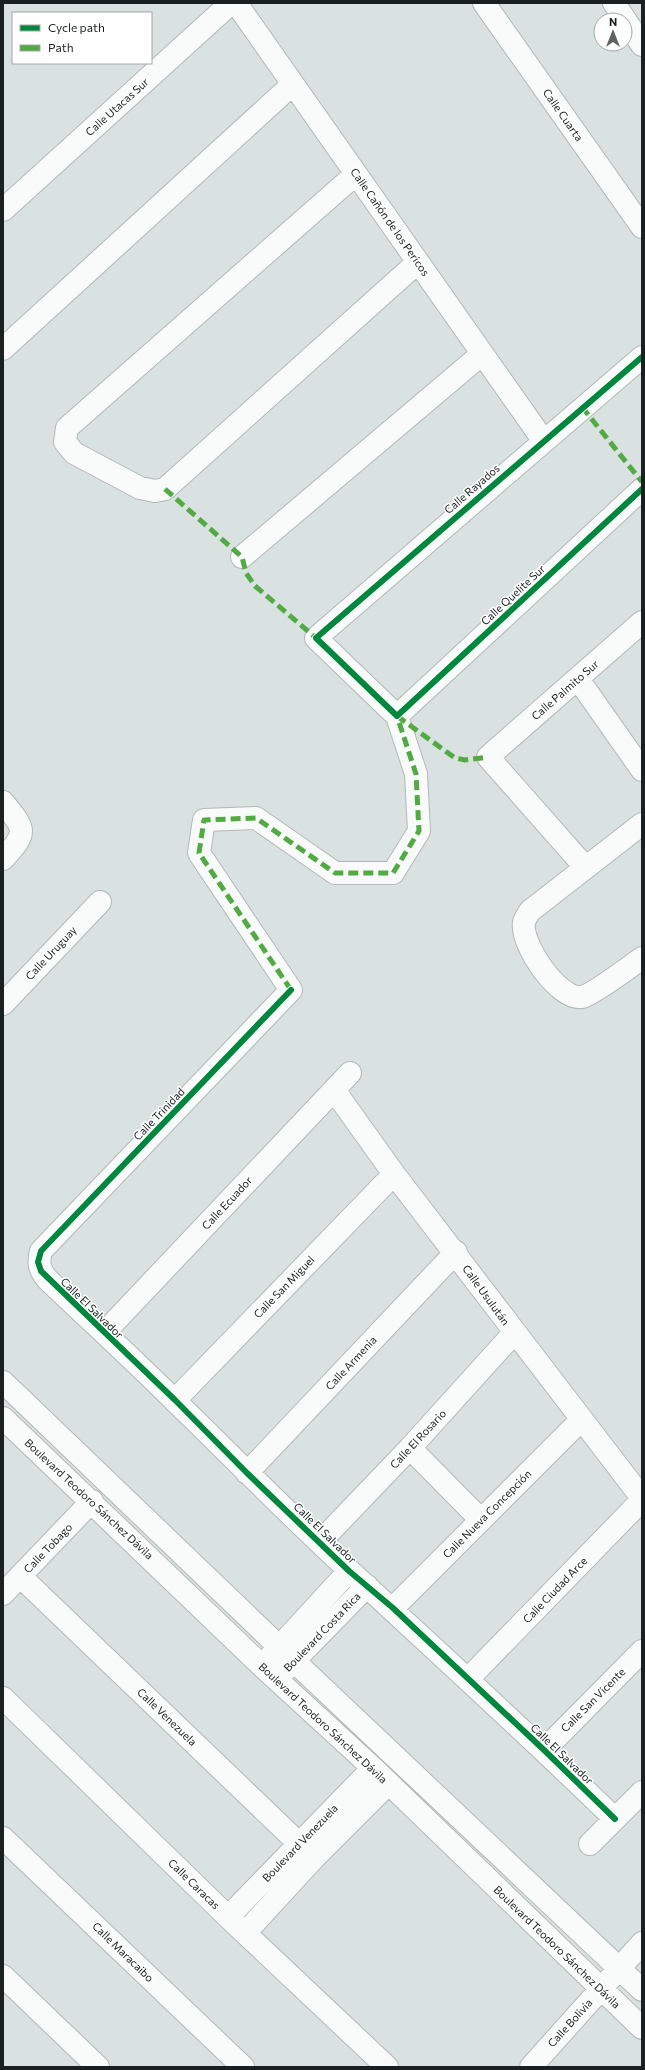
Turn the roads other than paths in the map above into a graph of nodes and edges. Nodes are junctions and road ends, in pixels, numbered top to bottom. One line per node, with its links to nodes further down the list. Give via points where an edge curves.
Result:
1 (231, 3): 8 (street, Calle Utacas Sur)
2 (236, 3): 6 (street, Calle Cañón de los Pericos)
3 (484, 3): 9 (street, Calle Cuarta)
4 (614, 3): 5 (street)
5 (642, 45)
6 (293, 84): 7 (street, Calle Cañón de los Pericos); 11 (street)
7 (356, 174): 10 (street, Calle Cañón de los Pericos); 10 (street, via 67,428 65,442 74,453 140,488 155,491 165,489)
8 (3, 210)
9 (642, 227)
10 (418, 262): 12 (street, Calle Cañón de los Pericos)
11 (3, 349)
12 (482, 354): 14 (street, Calle Cañón de los Pericos); 16 (street)
13 (642, 357): 14 (street, Calle Rayados)
14 (543, 440): 19 (street, Calle Rayados, via 316,638)
15 (642, 489): 19 (street, Calle Quelite Sur)
16 (242, 556)
17 (642, 622): 18 (street, Calle Palmito Sur)
18 (578, 679): 20 (street); 24 (street, Calle Palmito Sur, via 488,757)
19 (398, 716): 31 (street, Calle Trinidad, via 416,774 419,831 393,873 335,873 256,818 204,820 199,854 292,990)
20 (642, 770)
21 (9, 809): 23 (street, via 20,824 22,834 19,842)
22 (642, 824): 24 (street)
23 (3, 859)
24 (585, 867): 26 (street, via 530,911 524,922 530,949 561,990 571,996 583,997)
25 (100, 902): 27 (street, Calle Uruguay)
26 (642, 958)
27 (3, 1004)
28 (350, 1073): 29 (street, Calle Ecuador)
29 (334, 1090): 30 (street, Calle Usulután); 33 (street, Calle Ecuador)
30 (394, 1174): 32 (street, Calle Usulután); 36 (street, Calle San Miguel)
31 (41, 1251): 33 (street, Calle El Salvador, via 38,1262 41,1272)
32 (456, 1252): 34 (street, Calle Usulután); 41 (street, Calle Armenia)
33 (104, 1333): 36 (street, Calle El Salvador)
34 (514, 1333): 38 (street, Calle Usulután); 40 (street, Calle El Rosario)
35 (3, 1382): 37 (street)
36 (175, 1400): 41 (street, Calle El Salvador)
37 (34, 1410): 39 (street); 52 (street)
38 (581, 1420): 42 (street, Calle Usulután); 44 (street, Calle Nueva Concepción)
39 (7, 1430): 43 (street, Boulevard Teodoro Sánchez Dávila)
40 (410, 1448): 44 (street); 45 (street, Calle El Rosario)
41 (246, 1473): 45 (street, Calle El Salvador)
42 (642, 1499): 54 (street, Calle Ciudad Arce)
43 (92, 1501): 47 (street, Calle Tobago); 53 (street, Boulevard Teodoro Sánchez Dávila)
44 (480, 1519): 50 (street, Calle Nueva Concepción)
45 (320, 1542): 46 (street, Calle El Salvador)
46 (349, 1571): 48 (street, Calle El Salvador); 52 (street, Boulevard Costa Rica)
47 (20, 1576): 49 (street, Calle Tobago); 63 (street, Calle Venezuela)
48 (367, 1586): 50 (street, Calle El Salvador); 52 (street, Boulevard Costa Rica)
49 (3, 1594)
50 (392, 1608): 54 (street, Calle El Salvador)
51 (642, 1651): 56 (street, Calle San Vicente)
52 (287, 1654): 53 (street, Boulevard Costa Rica); 67 (street)
53 (269, 1672): 57 (street, Boulevard Teodoro Sánchez Dávila)
54 (468, 1679): 56 (street, Calle El Salvador)
55 (3, 1698): 64 (street, Calle Caracas)
56 (544, 1750): 60 (street, Calle El Salvador)
57 (373, 1768): 58 (street, Boulevard Teodoro Sánchez Dávila); 63 (street, Boulevard Venezuela)
58 (388, 1784): 63 (street, Boulevard Venezuela); 69 (street, Boulevard Teodoro Sánchez Dávila)
59 (642, 1792): 60 (street)
60 (615, 1819): 62 (street)
61 (3, 1838): 73 (street, Calle Maracaibo)
62 (590, 1844)
63 (306, 1851): 64 (street, Boulevard Venezuela); 65 (street, Boulevard Venezuela)
64 (228, 1917): 65 (street, Calle Caracas)
65 (245, 1933): 74 (street, Calle Caracas)
66 (642, 1943): 67 (street, Calle Bolivia)
67 (618, 1968): 69 (street, Calle Bolivia); 70 (street)
68 (3, 1976): 72 (street)
69 (600, 1989): 71 (street, Boulevard Teodoro Sánchez Dávila); 75 (street, Calle Bolivia)
70 (642, 1990)
71 (642, 2028)
72 (98, 2067)
73 (243, 2067)
74 (387, 2067)
75 (531, 2067)

